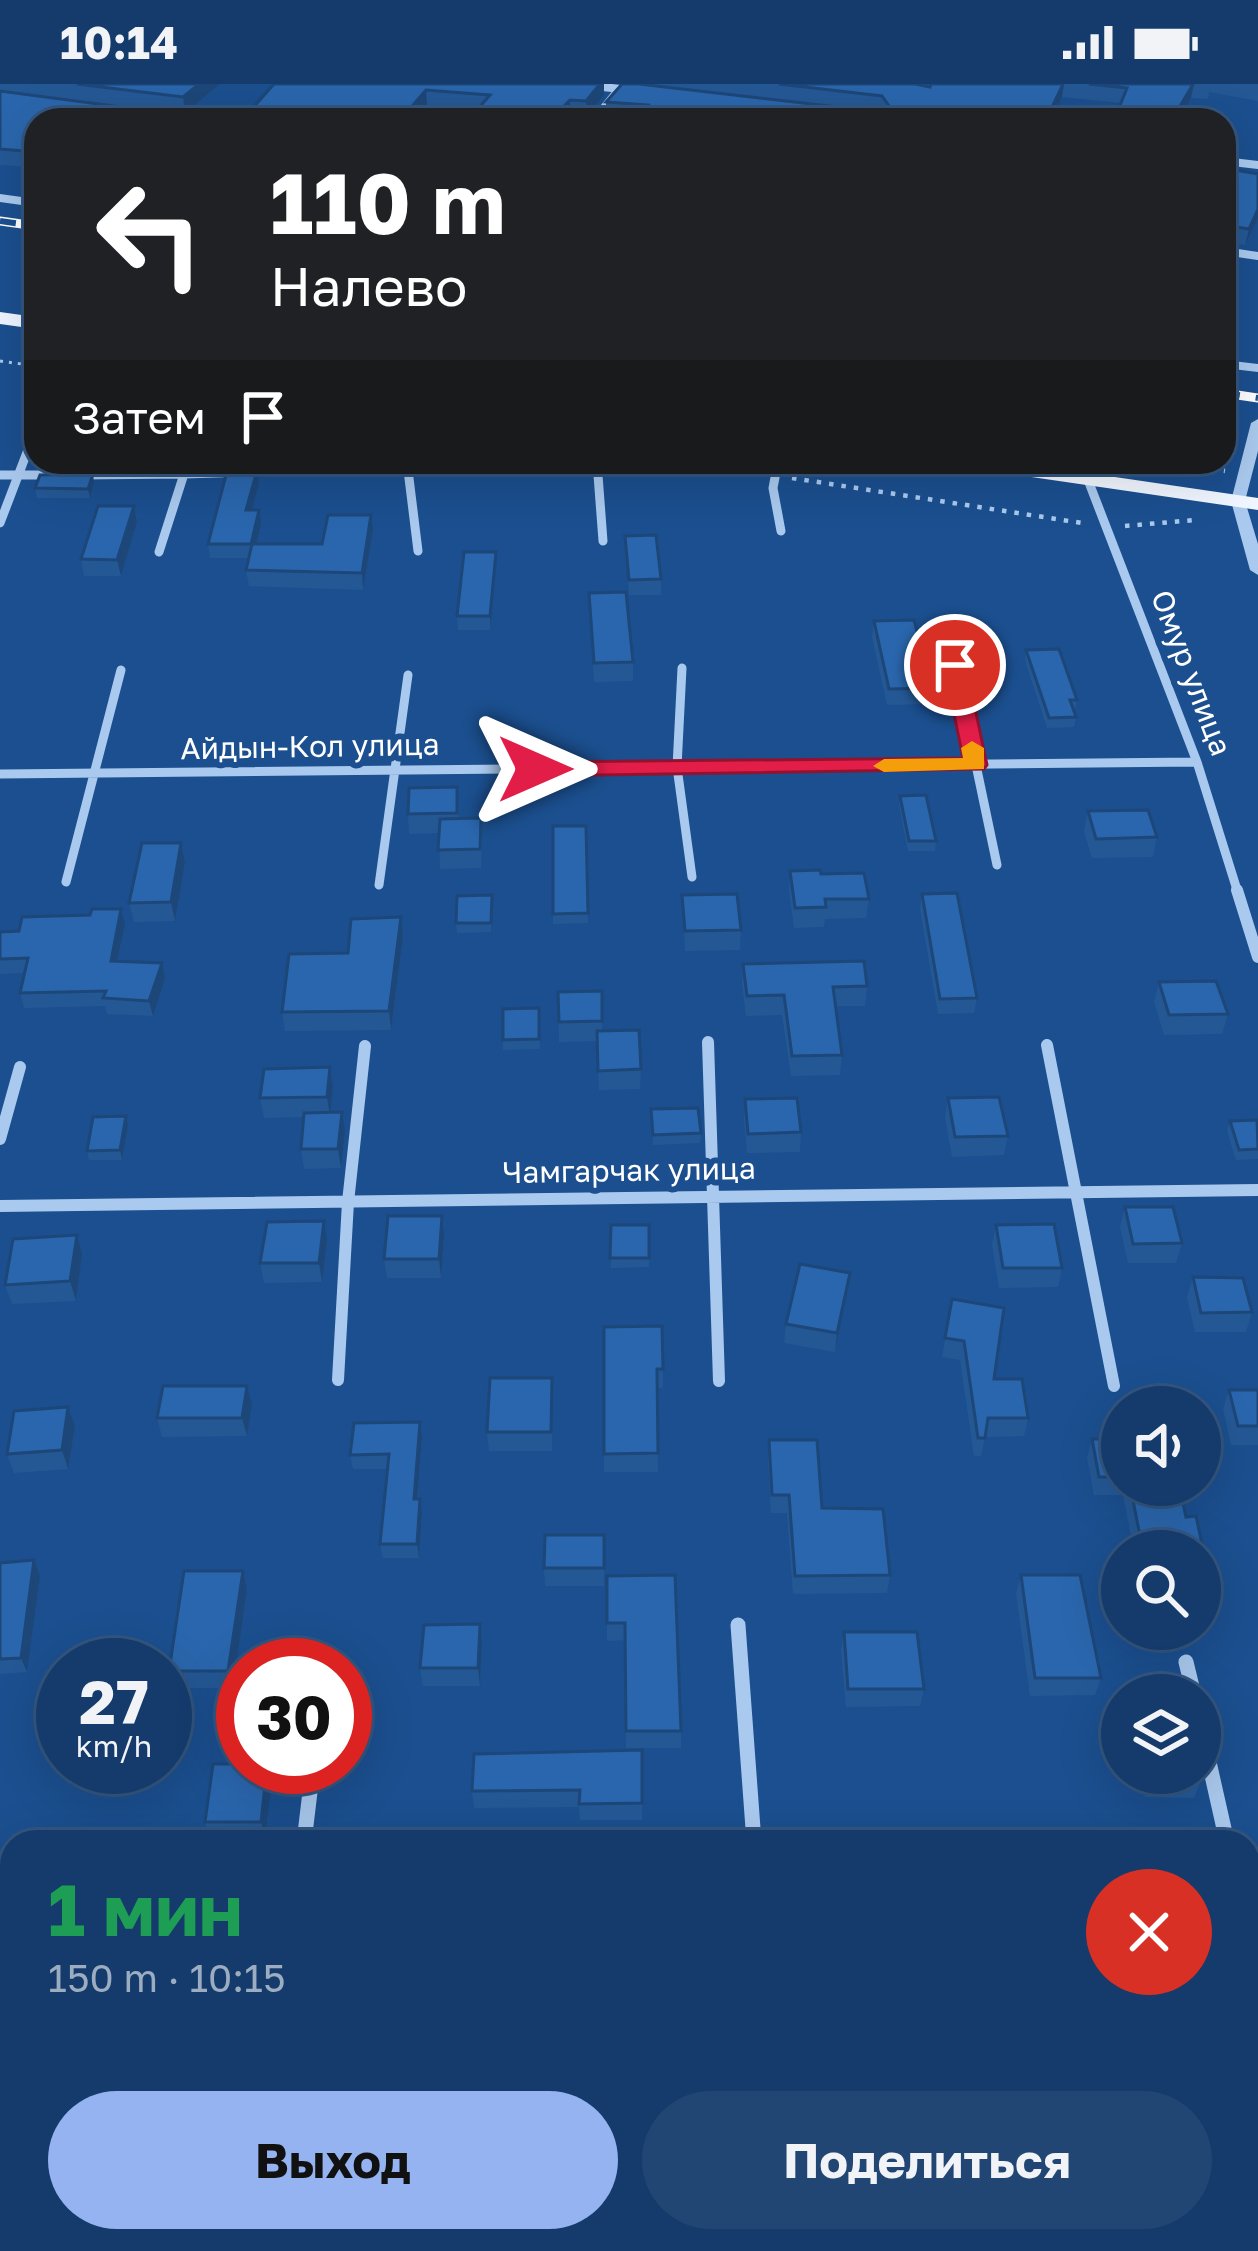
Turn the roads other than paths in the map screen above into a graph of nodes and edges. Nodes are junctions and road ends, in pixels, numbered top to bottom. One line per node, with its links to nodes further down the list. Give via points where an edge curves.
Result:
1 (577, 84): 2 (street)
2 (622, 87): 3 (street)
3 (643, 92)
4 (1258, 422): 14 (street)
5 (24, 458): 12 (street)
6 (184, 474): 12 (street); 19 (street)
7 (408, 474): 18 (street)
8 (598, 474): 17 (street)
9 (772, 474): 16 (street)
10 (1053, 474): 13 (main road)
11 (0, 475): 12 (street)
12 (17, 475): 15 (street)
13 (1088, 479): 14 (main road); 25 (street, Омур улица)
14 (1246, 509): 20 (street)
15 (0, 523)
16 (781, 531)
17 (603, 541)
18 (418, 550)
19 (159, 552)
20 (1258, 570)
21 (955, 665): 26 (street)
22 (682, 668): 27 (street)
23 (121, 670): 29 (street)
24 (408, 676): 28 (street)
25 (1197, 762): 26 (street, Айдын-Кол улица); 35 (street, Омур улица)
26 (976, 765): 27 (street, Айдын-Кол улица); 31 (street)
27 (677, 767): 28 (street, Айдын-Кол улица); 32 (street)
28 (392, 770): 29 (street, Айдын-Кол улица); 34 (street)
29 (94, 773): 30 (street, Айдын-Кол улица); 33 (street)
30 (0, 774)
31 (997, 865)
32 (692, 877)
33 (66, 882)
34 (380, 885)
35 (1258, 957)
36 (708, 1042): 43 (street)
37 (365, 1046): 44 (street)
38 (1047, 1046): 42 (street)
39 (20, 1067): 40 (street)
40 (0, 1139)
41 (1258, 1190): 42 (street, Чамгарчак улица)
42 (1076, 1192): 43 (street, Чамгарчак улица); 48 (street)
43 (713, 1197): 44 (street, Чамгарчак улица); 47 (street)
44 (348, 1202): 45 (street, Чамгарчак улица); 46 (street)
45 (0, 1206)
46 (338, 1381)
47 (719, 1381)
48 (1114, 1386)
49 (738, 1625): 55 (street)
50 (1186, 1662): 51 (street)
51 (1189, 1674)
52 (310, 1794): 54 (street)
53 (1216, 1794): 56 (street)
54 (305, 1830)
55 (753, 1830)
56 (1224, 1830)

